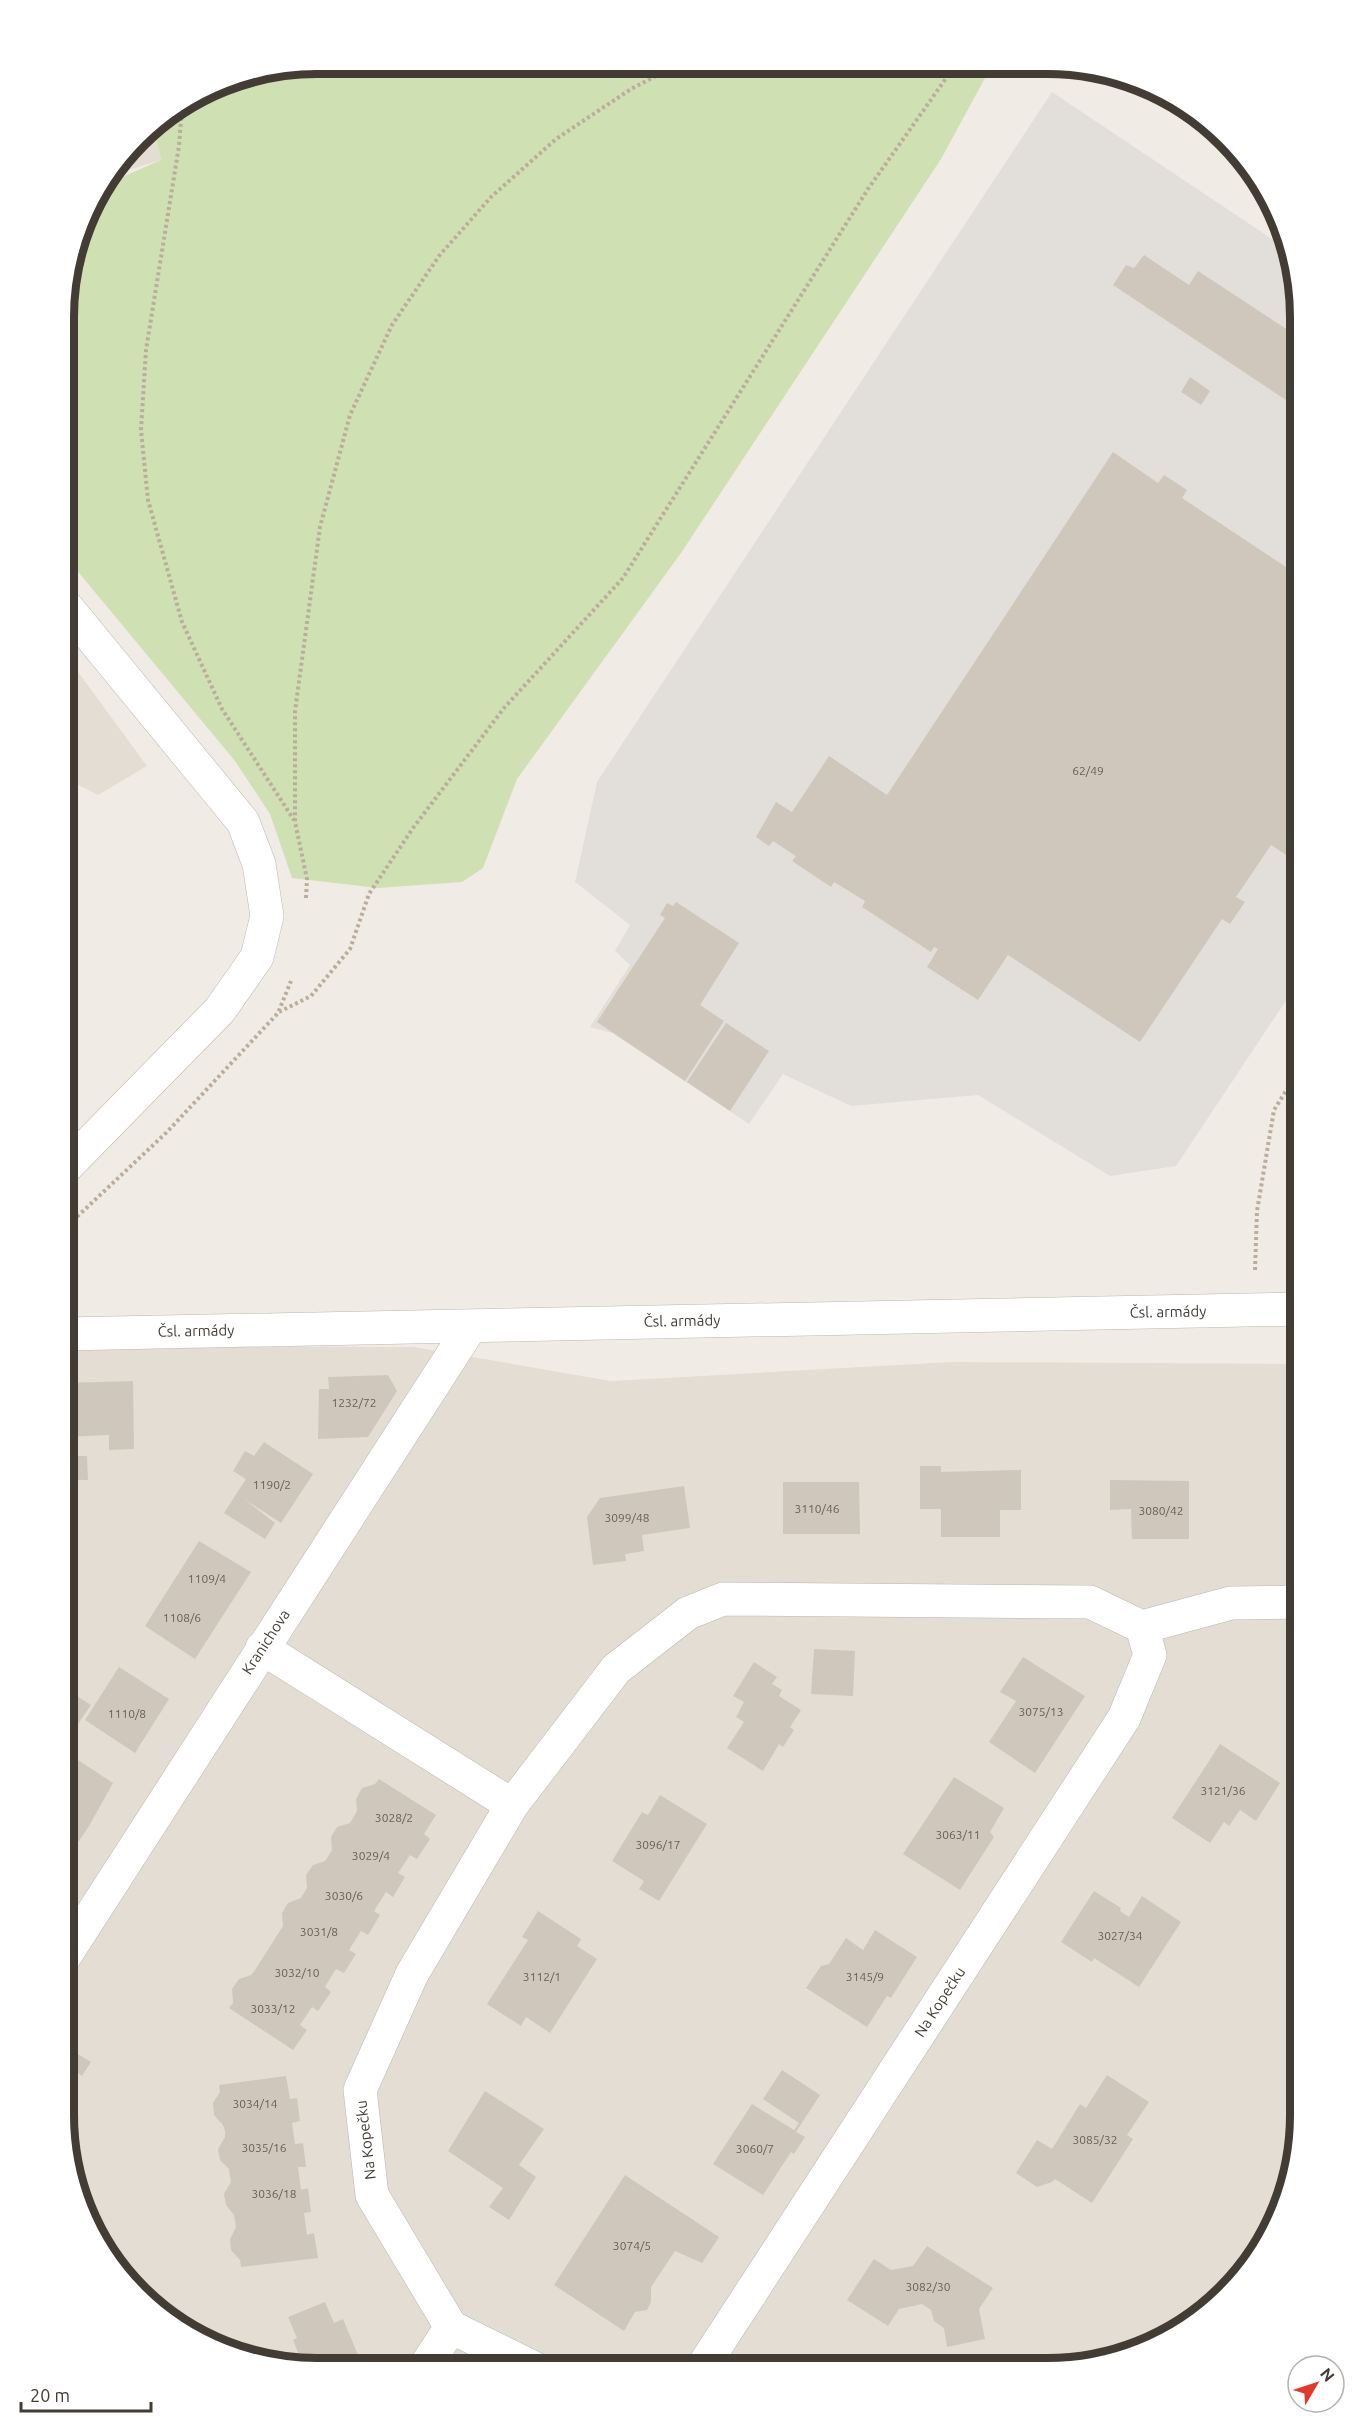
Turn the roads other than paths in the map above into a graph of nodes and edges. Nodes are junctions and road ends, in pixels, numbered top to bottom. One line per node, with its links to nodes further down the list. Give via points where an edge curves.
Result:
1 (74, 616): 2 (street, via 243,822 260,864 267,916 257,957 220,1010)
2 (74, 1159)
3 (1290, 1309): 4 (street, Čsl. armády)
4 (471, 1326): 5 (street, Čsl. armády); 8 (street, Kranichova)
5 (74, 1334)
6 (1290, 1602): 7 (street, via 1231,1603)
7 (1142, 1627): 9 (street, Na Kopečku, via 1089,1602 723,1599 688,1612 615,1669); 14 (street, Na Kopečku, via 1150,1655 1124,1718)
8 (262, 1648): 9 (street); 10 (street, Kranichova)
9 (512, 1805): 11 (street, Na Kopečku, via 412,1974 360,2090 372,2195)
10 (74, 1942)
11 (451, 2327): 12 (street); 13 (street)
12 (431, 2358)
13 (515, 2358)
14 (708, 2358)

